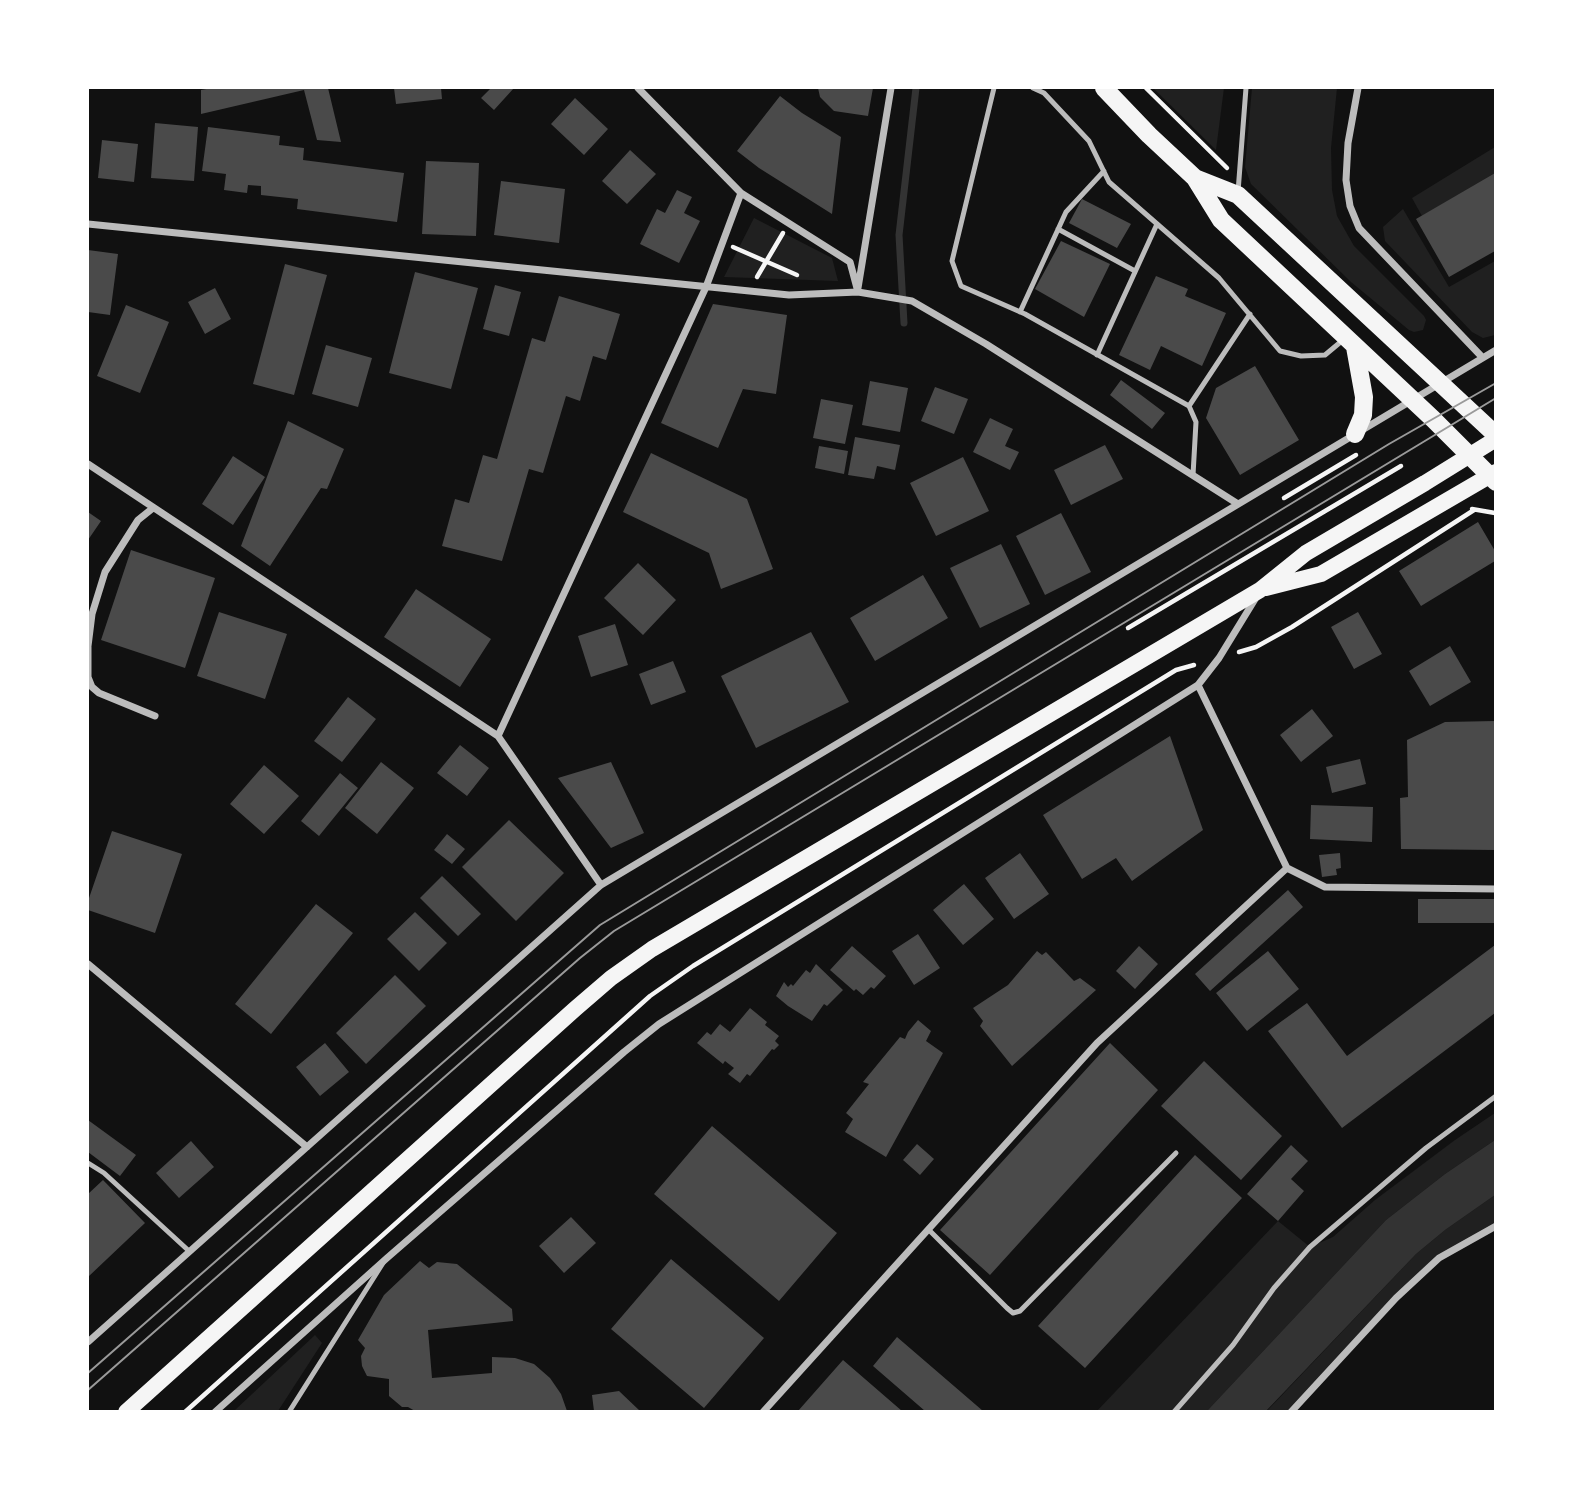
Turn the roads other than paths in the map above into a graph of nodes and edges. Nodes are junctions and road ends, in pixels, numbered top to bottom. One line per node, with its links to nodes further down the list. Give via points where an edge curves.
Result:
1 (638, 88): 10 (street)
2 (891, 88): 17 (street)
3 (994, 88): 18 (lane, via 952,261 961,286)
4 (1033, 88): 8 (lane, via 1044,93 1089,141)
5 (1104, 88): 9 (highway)
6 (1246, 88): 11 (lane)
7 (1358, 88): 23 (street, via 1346,180 1359,228)
8 (1104, 171): 13 (lane, via 1109,182); 14 (lane, via 1066,212)
9 (1195, 178): 11 (highway); 20 (highway, via 1221,220)
10 (741, 193): 16 (street); 17 (street, via 850,262)
11 (1238, 195): 24 (highway)
12 (88, 224): 16 (street)
13 (1157, 224): 15 (lane); 19 (lane, via 1219,278)
14 (1058, 229): 15 (lane); 18 (lane)
15 (1135, 271): 22 (lane)
16 (706, 287): 17 (street, via 789,295); 39 (street)
17 (858, 292): 31 (street, via 912,301)
18 (1020, 312): 22 (lane)
19 (1250, 314): 20 (lane, via 1280,351 1325,355); 26 (lane)
20 (1350, 342): 25 (highway); 28 (highway, via 1364,397)
21 (1496, 350): 23 (street)
22 (1097, 355): 26 (lane)
23 (1482, 357): 24 (street)
24 (1440, 383): 25 (street); 27 (highway)
25 (1411, 398): 28 (street); 29 (highway)
26 (1189, 406): 31 (lane, via 1196,422)
27 (1496, 437): 29 (main road)
28 (1359, 442): 33 (street)
29 (1469, 455): 32 (highway); 35 (main road, via 1306,553)
30 (88, 464): 34 (street)
31 (1193, 475): 33 (street)
32 (1494, 477): 35 (main road, via 1321,574)
33 (1238, 504): 41 (street)
34 (153, 508): 36 (street, via 138,520 105,572); 39 (street)
35 (1260, 590): 37 (street); 53 (main road, via 652,948 575,1009)
36 (88, 646): 38 (street, via 92,687)
37 (1198, 685): 40 (street); 51 (street, via 659,1024)
38 (155, 716)
39 (498, 736): 41 (street)
40 (1287, 868): 42 (street, via 1325,887); 49 (street, via 1097,1043)
41 (601, 885): 45 (street)
42 (1496, 889)
43 (88, 964): 45 (street)
44 (1496, 1096): 57 (lane, via 1426,1148 1310,1247)
45 (307, 1147): 50 (street)
46 (1176, 1153): 49 (lane, via 1020,1311 1013,1313 1007,1308)
47 (88, 1163): 50 (lane)
48 (1496, 1226): 58 (street, via 1439,1258)
49 (928, 1229): 56 (street)
50 (189, 1251): 52 (street)
51 (387, 1258): 54 (street); 55 (lane)
52 (88, 1342)
53 (126, 1412)
54 (215, 1412)
55 (289, 1412)
56 (763, 1412)
57 (1174, 1412)
58 (1291, 1412)

